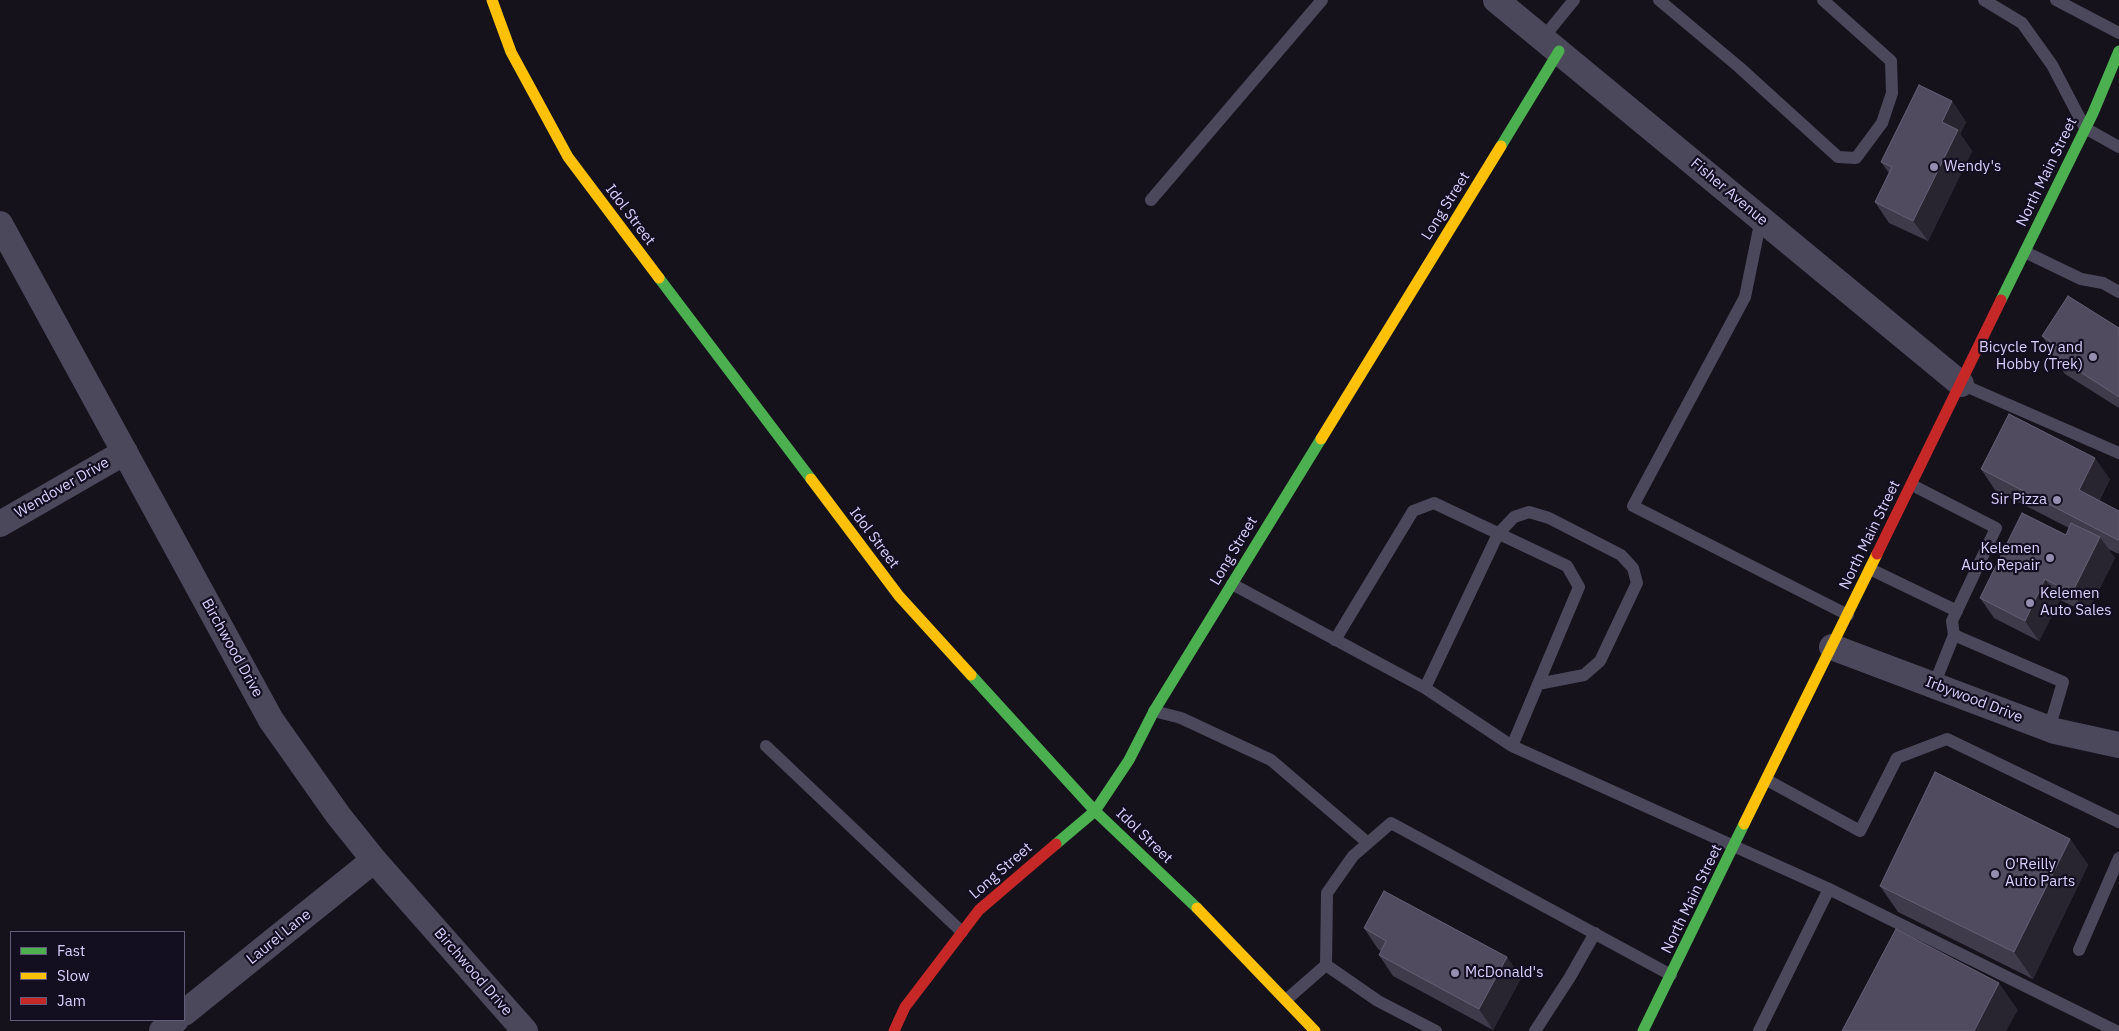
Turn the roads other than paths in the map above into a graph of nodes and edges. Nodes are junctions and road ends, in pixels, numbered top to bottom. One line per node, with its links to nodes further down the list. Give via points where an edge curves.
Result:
1 (492, 0): 41 (street, Idol Street, via 511,52 568,157 899,596)
2 (1322, 0): 14 (lane)
3 (1496, 0): 10 (street, Fisher Avenue)
4 (1574, 0): 10 (lane)
5 (1823, 0): 8 (lane, via 1890,61 1892,93 1882,123 1856,158 1838,157)
6 (1984, 0): 12 (lane, via 2022,23 2052,65)
7 (2056, 0): 9 (lane)
8 (1660, 1)
9 (2119, 33)
10 (1551, 45): 15 (street, Fisher Avenue); 26 (street, Long Street)
11 (2119, 51): 12 (street, North Main Street)
12 (2085, 128): 13 (lane); 17 (street, North Main Street)
13 (2119, 147)
14 (1151, 200)
15 (1762, 219): 19 (street, Fisher Avenue); 28 (lane, via 1745,297 1633,506)
16 (0, 224): 20 (street, Birchwood Drive)
17 (2025, 252): 18 (lane, via 2081,279 2103,282); 19 (street, North Main Street)
18 (2119, 292)
19 (1961, 384): 21 (lane); 22 (street, North Main Street)
20 (125, 452): 23 (street, Wendover Drive); 46 (street, Birchwood Drive, via 271,720)
21 (2119, 453)
22 (1912, 485): 25 (street, North Main Street); 27 (lane, via 1996,528)
23 (0, 524)
24 (1498, 534): 30 (lane, via 1434,503 1413,511); 32 (lane, via 1567,566 1579,587); 32 (lane, via 1514,517 1529,512 1549,518 1622,555 1633,568 1637,583 1600,661 1584,676); 34 (lane)
25 (1870, 569): 27 (lane); 28 (street, North Main Street)
26 (1232, 584): 30 (lane); 35 (street, Long Street)
27 (1957, 611): 29 (lane, via 1952,621)
28 (1848, 615): 31 (street, North Main Street)
29 (1954, 636): 33 (lane); 36 (lane, via 2063,682)
30 (1335, 640): 34 (lane)
31 (1832, 647): 33 (street, Irbywood Drive); 40 (street, North Main Street)
32 (1538, 684): 39 (lane)
33 (1934, 685): 36 (street, Irbywood Drive)
34 (1425, 688): 39 (lane)
35 (1154, 711): 41 (street, Long Street, via 1130,760); 43 (lane, via 1180,718 1271,760)
36 (2049, 728): 37 (street, Irbywood Drive)
37 (2119, 745)
38 (766, 746): 48 (lane)
39 (1512, 746): 44 (lane)
40 (1767, 780): 42 (lane, via 1860,831 1897,758 1947,739); 44 (street, North Main Street)
41 (1095, 811): 48 (street, Long Street, via 979,910); 53 (street, Idol Street, via 1216,925)
42 (2119, 822)
43 (1368, 843): 49 (lane, via 1391,823); 51 (lane, via 1352,856 1327,893)
44 (1734, 847): 47 (lane); 52 (street, North Main Street)
45 (2119, 858): 50 (lane)
46 (374, 860): 54 (street, Laurel Lane); 58 (street, Birchwood Drive)
47 (1829, 888): 63 (lane); 64 (lane, via 1906,932)
48 (962, 932): 59 (street, Long Street, via 905,1007)
49 (1595, 933): 52 (lane); 61 (lane)
50 (2079, 950)
51 (1326, 965): 53 (lane); 60 (lane, via 1378,1001)
52 (1671, 975): 62 (street, North Main Street)
53 (1286, 1000): 56 (street, Idol Street)
54 (185, 1012)
55 (175, 1021): 57 (street)
56 (1310, 1029)
57 (162, 1031)
58 (525, 1031)
59 (894, 1031)
60 (1436, 1031)
61 (1535, 1031)
62 (1642, 1031)
63 (1759, 1031)
64 (2116, 1031)

